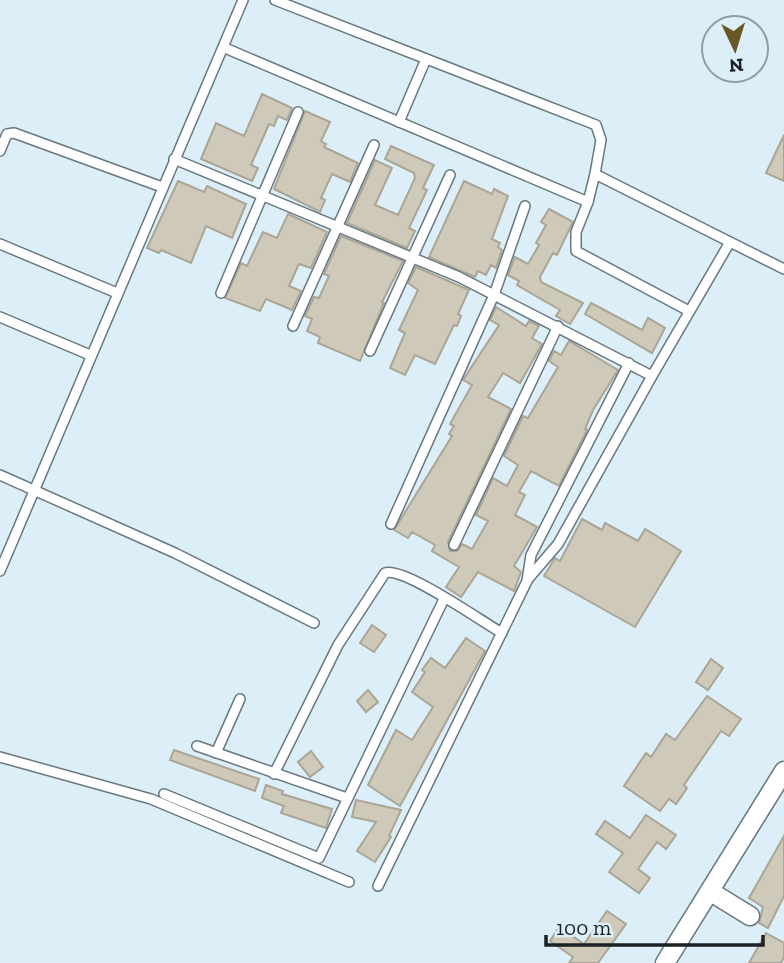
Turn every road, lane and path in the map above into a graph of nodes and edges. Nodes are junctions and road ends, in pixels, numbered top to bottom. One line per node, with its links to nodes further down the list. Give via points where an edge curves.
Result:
1 (243, 0): 3 (lane)
2 (275, 0): 4 (lane)
3 (225, 48): 6 (lane); 9 (lane)
4 (426, 59): 6 (lane); 10 (lane, via 596,125 601,140)
5 (298, 112): 13 (lane)
6 (398, 122): 14 (lane)
7 (374, 145): 16 (lane)
8 (0, 151): 12 (lane, via 6,134 14,133)
9 (174, 159): 12 (lane); 13 (lane)
10 (595, 174): 14 (lane); 17 (lane)
11 (450, 175): 19 (lane)
12 (162, 187): 21 (lane)
13 (263, 197): 16 (lane); 22 (lane)
14 (589, 202): 24 (lane, via 576,232 576,251)
15 (525, 206): 23 (lane)
16 (340, 226): 19 (lane); 26 (lane)
17 (730, 242): 20 (lane); 24 (lane)
18 (0, 244): 21 (lane)
19 (412, 255): 23 (lane); 28 (lane)
20 (784, 269)
21 (117, 293): 29 (lane)
22 (221, 293)
23 (494, 295): 27 (lane); 34 (lane)
24 (689, 311): 31 (lane)
25 (0, 317): 29 (lane)
26 (293, 326)
27 (558, 326): 30 (lane); 35 (lane)
28 (370, 351)
29 (90, 355): 33 (lane)
30 (629, 363): 31 (lane); 37 (lane, via 535,545)
31 (652, 376): 37 (lane, via 558,544)
32 (0, 475): 33 (lane)
33 (35, 489): 36 (lane); 39 (lane)
34 (391, 524)
35 (454, 545)
36 (0, 571)
37 (527, 581): 40 (lane)
38 (444, 599): 40 (lane); 46 (lane, via 411,577 385,573 338,645); 48 (lane)
39 (314, 623)
40 (502, 633): 50 (lane)
41 (240, 699): 43 (lane)
42 (197, 746): 43 (lane)
43 (216, 753): 46 (lane)
44 (0, 757): 49 (lane, via 151,799)
45 (784, 771): 51 (street, via 774,795)
46 (274, 774): 48 (lane)
47 (164, 794): 48 (lane, via 317,858)
48 (347, 797)
49 (349, 882)
50 (378, 886)
51 (712, 891): 52 (street); 53 (street)
52 (750, 916)
53 (664, 963)

